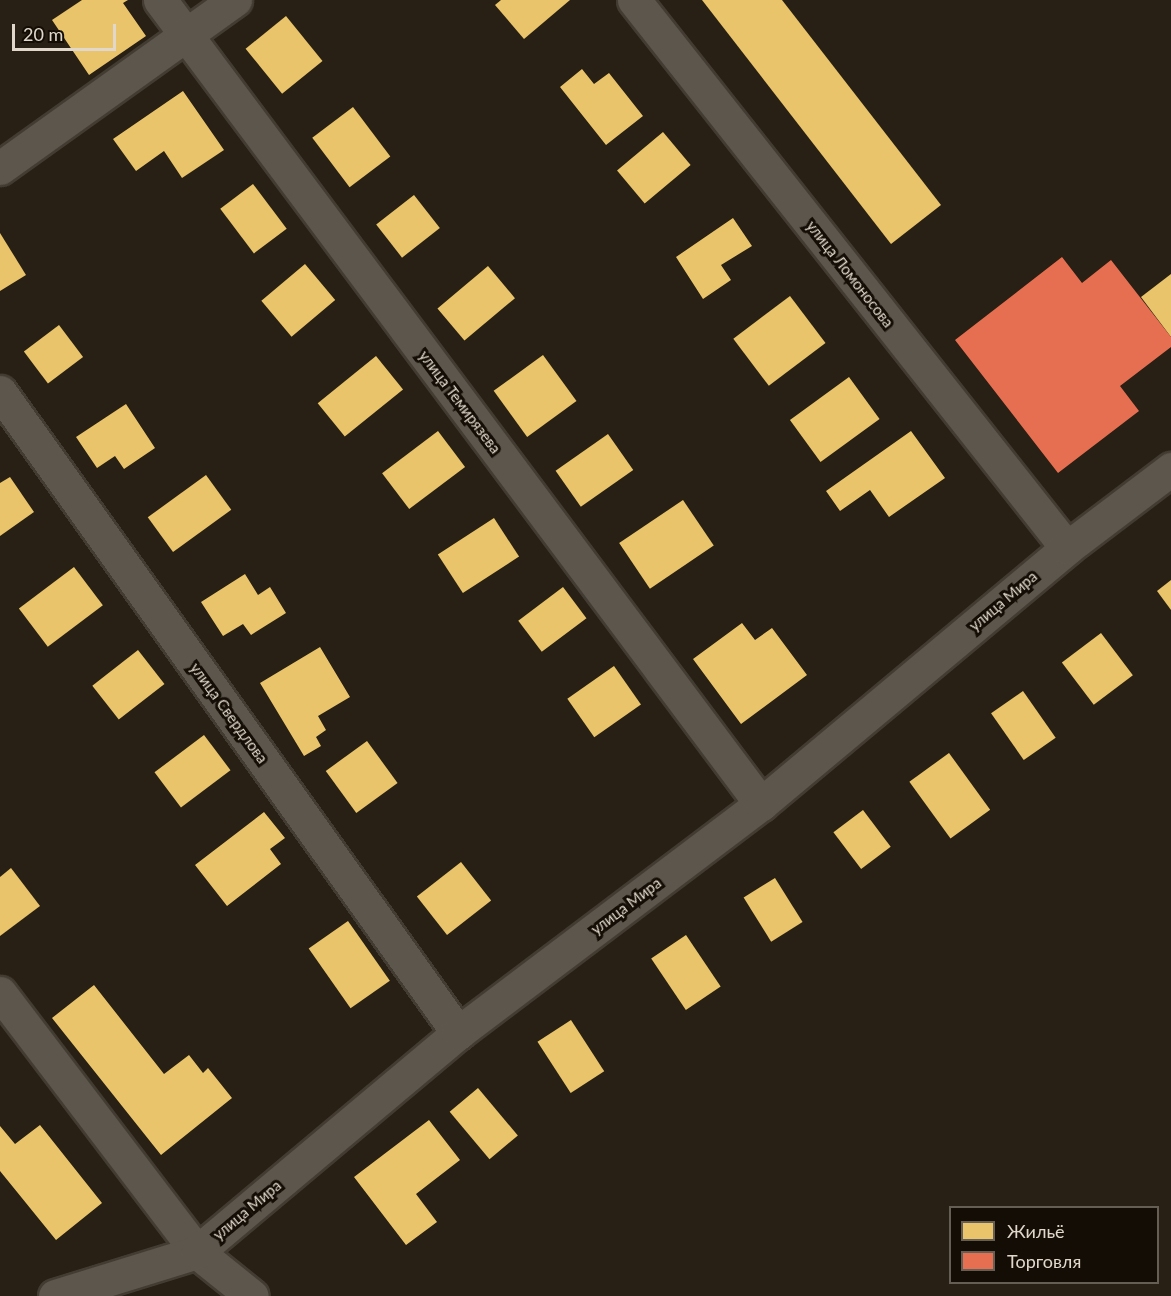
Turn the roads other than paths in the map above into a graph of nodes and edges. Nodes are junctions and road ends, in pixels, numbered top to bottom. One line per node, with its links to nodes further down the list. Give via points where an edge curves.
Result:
1 (160, 0): 4 (street, улица Темирязева)
2 (235, 0): 4 (street)
3 (634, 0): 8 (street, улица Ломоносова)
4 (187, 37): 5 (street); 9 (street, улица Темирязева)
5 (0, 168)
6 (0, 392): 11 (street, улица Свердлова)
7 (1171, 469): 8 (street, улица Мира)
8 (1067, 548): 9 (street, улица Мира)
9 (761, 804): 11 (street, улица Мира)
10 (0, 993): 12 (street)
11 (458, 1033): 12 (street, улица Мира)
12 (197, 1252): 13 (street, улица Мира); 14 (street)
13 (55, 1296)
14 (252, 1296)

